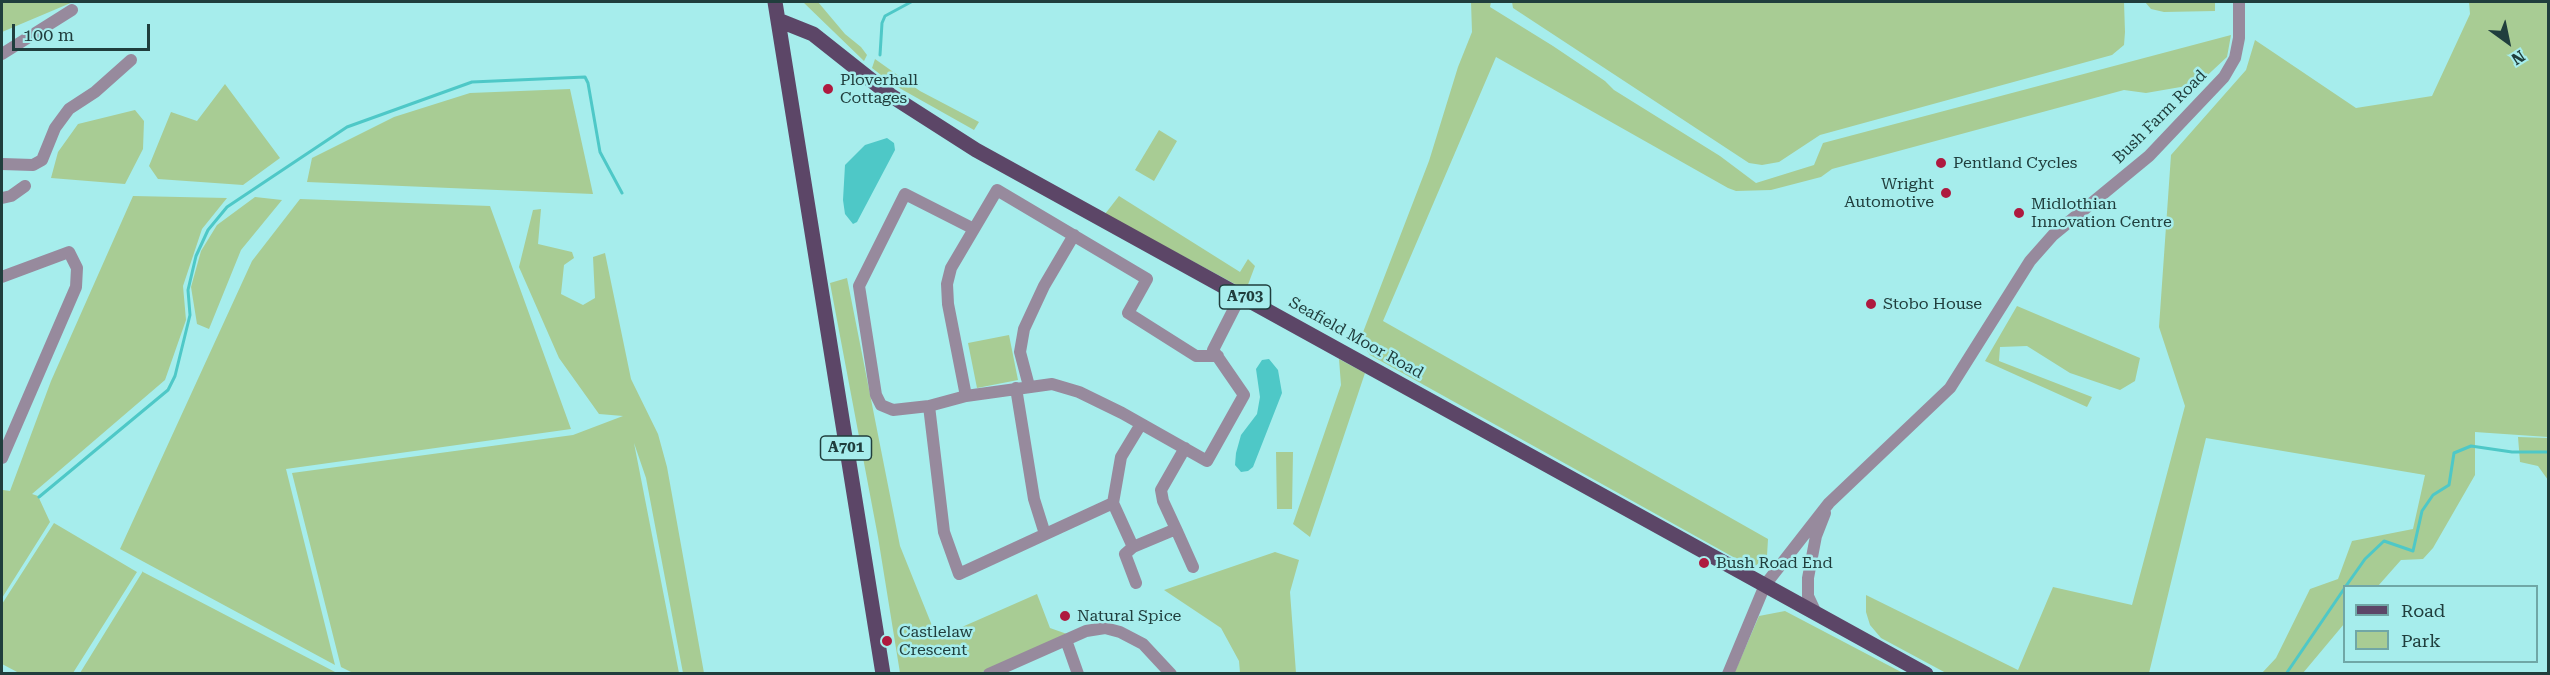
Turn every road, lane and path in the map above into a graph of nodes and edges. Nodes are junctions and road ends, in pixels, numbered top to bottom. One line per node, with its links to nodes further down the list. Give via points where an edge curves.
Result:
1 (775, 2): 4 (main road, A701)
2 (2239, 2): 22 (street, Bush Farm Road, via 2235,58 2224,77 2149,156 2037,252 1950,388)
3 (72, 10): 5 (street)
4 (778, 20): 13 (main road, Seafield Moor Road / A703, via 813,34 890,95 976,150); 31 (main road, A701)
5 (2, 54)
6 (131, 60): 7 (street, via 69,109 55,128 42,160 33,165)
7 (2, 164)
8 (25, 186): 9 (street)
9 (2, 198)
10 (974, 229): 11 (street, via 998,190); 16 (street, via 951,268 947,284); 17 (street, via 905,194 859,286 876,395 881,405 893,410)
11 (1074, 235): 14 (street, via 1147,279 1128,313 1196,356); 15 (street, via 1024,329 1020,352)
12 (2, 277): 20 (street, via 69,252 77,268 76,287)
13 (1241, 295): 14 (street, via 1213,350); 28 (main road, Seafield Moor Road / A703)
14 (1218, 356): 19 (street, via 1244,395 1207,461)
15 (1022, 387): 16 (street); 18 (street, via 1052,384 1079,392); 24 (street, via 1034,499)
16 (966, 396): 17 (street)
17 (929, 406): 24 (street, via 944,532 959,574)
18 (1141, 424): 19 (street); 21 (street, via 1121,457)
19 (1185, 448): 23 (street, via 1161,490)
20 (2, 458)
21 (1113, 503): 24 (street); 25 (street)
22 (1829, 503): 28 (street, Bush Farm Road); 29 (street, Bush Farm Road, via 1809,568 1809,596)
23 (1176, 529): 25 (street); 26 (street)
24 (1045, 534)
25 (1132, 547): 27 (street, via 1125,554)
26 (1193, 567)
27 (1136, 582)
28 (1765, 585): 29 (main road, Seafield Moor Road / A703); 35 (street, Bush Farm Road)
29 (1816, 613): 36 (main road, Seafield Moor Road / A703)
30 (1066, 640): 32 (street); 33 (street); 34 (street, via 1105,628 1120,632 1143,644)
31 (882, 666)
32 (989, 674)
33 (1078, 674)
34 (1171, 674)
35 (1728, 674)
36 (1926, 674)

